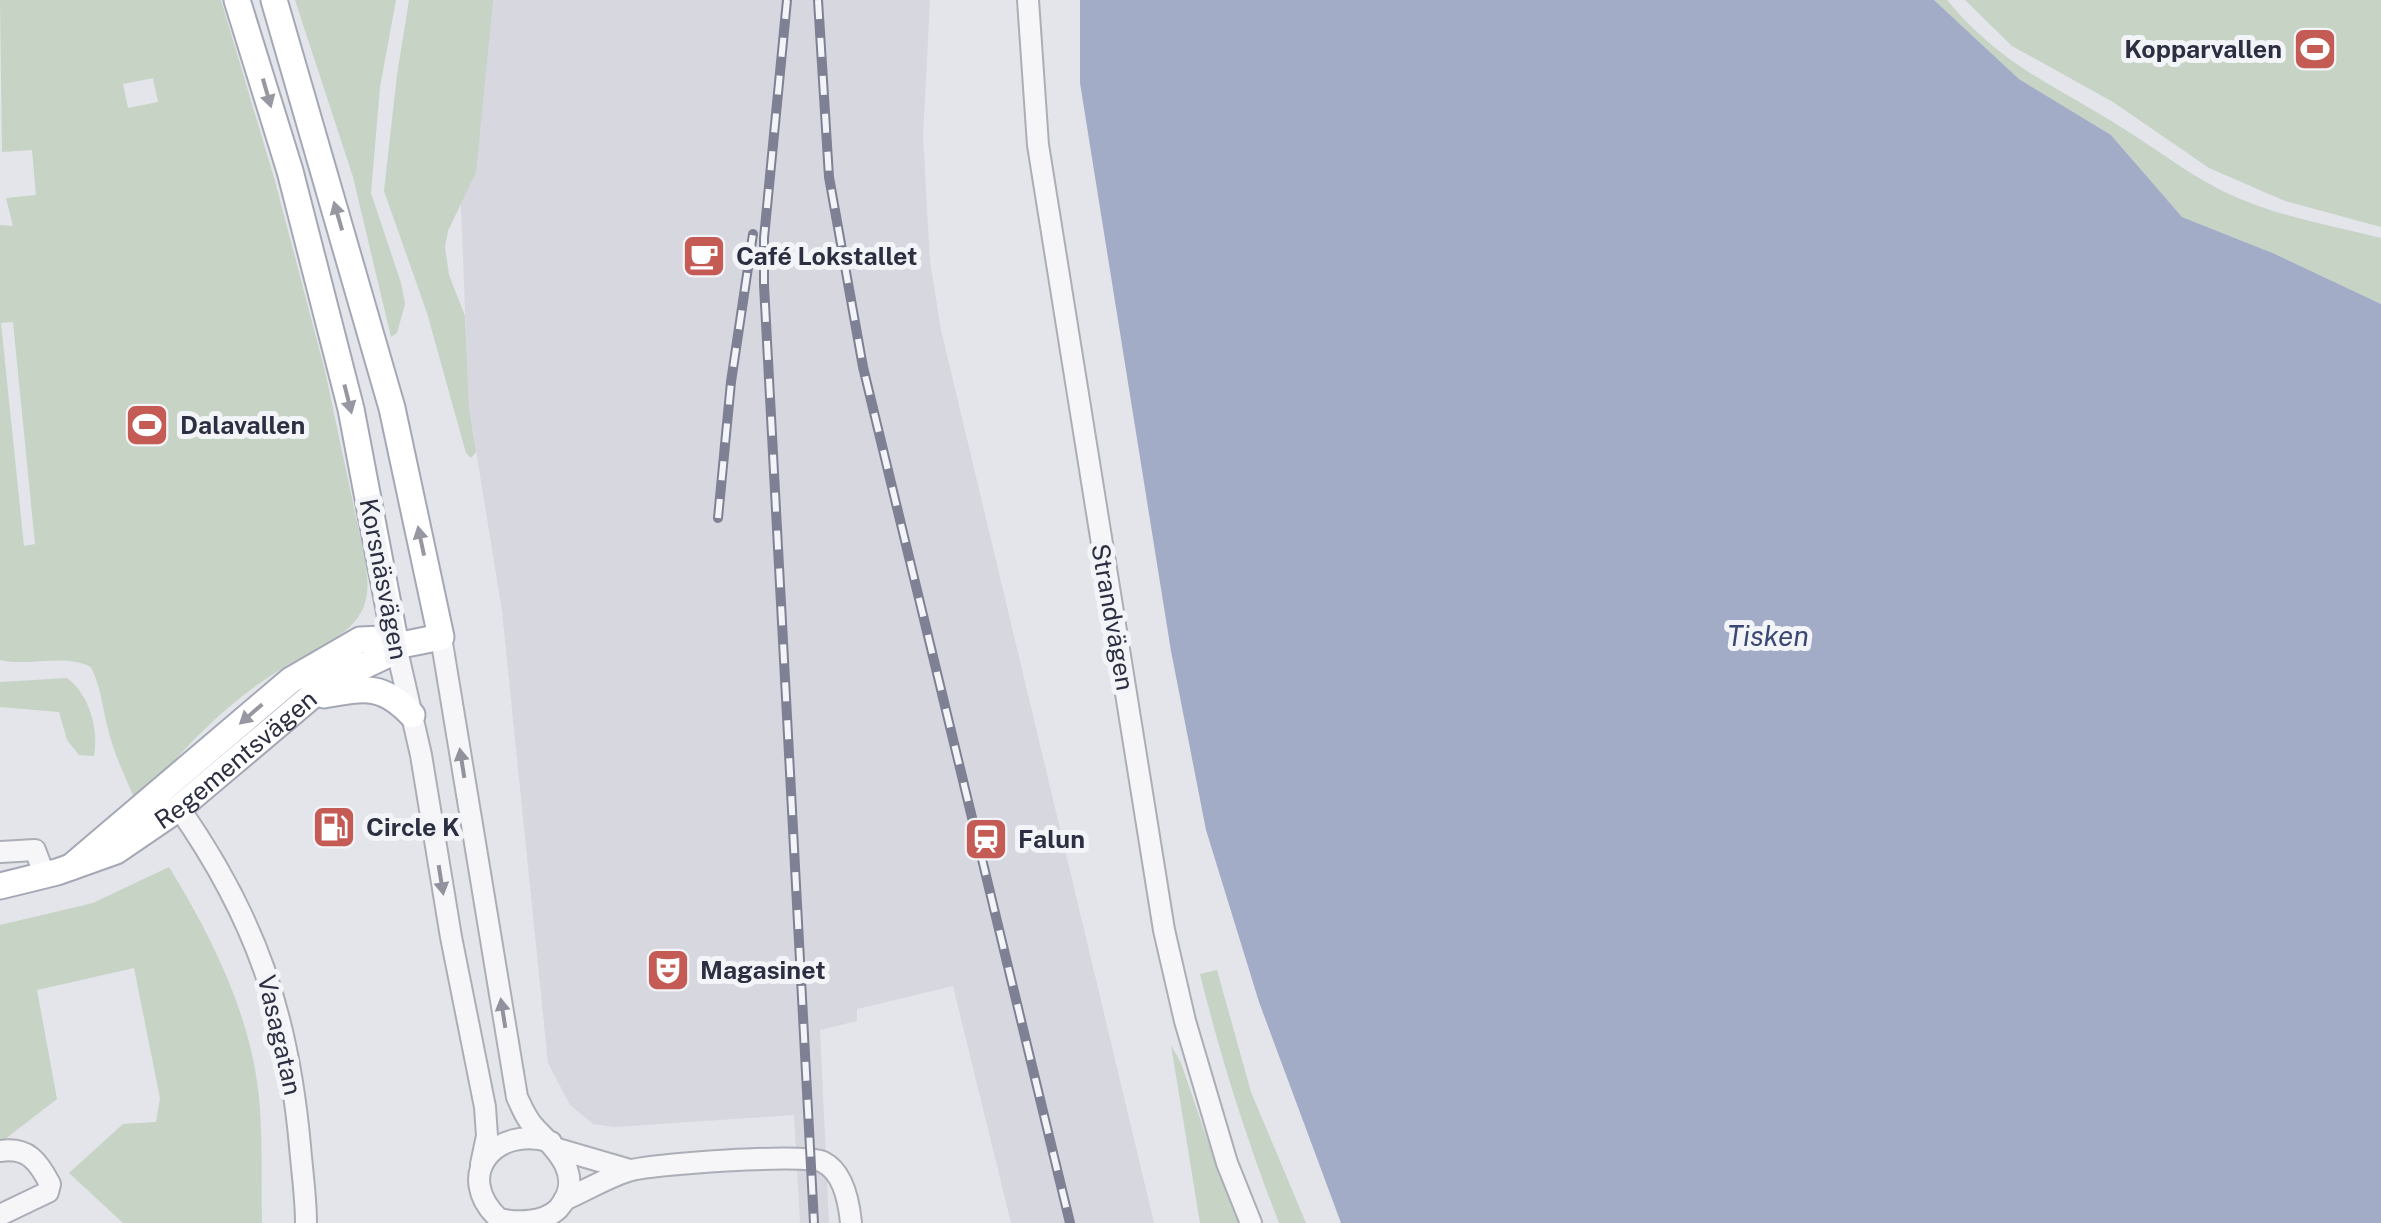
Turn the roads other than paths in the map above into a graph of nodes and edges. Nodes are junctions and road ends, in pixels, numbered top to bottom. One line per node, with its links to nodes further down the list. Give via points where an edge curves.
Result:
1 (237, 0): 4 (main road, Korsnäsvägen, one-way to 4, via 290,171 346,390)
2 (274, 0): 5 (main road, Korsnäsvägen, one-way to 2, via 392,408)
3 (1028, 0): 23 (street, Strandvägen, via 1038,146 1164,930 1184,1021)
4 (384, 583): 6 (main road, via 378,614); 7 (main road, Korsnäsvägen)
5 (441, 637): 7 (main road); 14 (street, Korsnäsvägen, one-way to 5, via 516,1097)
6 (360, 640): 7 (main road); 10 (main road, Regementsvägen, one-way to 10, via 291,680)
7 (396, 646): 8 (main road, Regementsvägen); 9 (street, Korsnäsvägen)
8 (314, 696): 9 (main road, via 366,688 385,692); 10 (main road, Regementsvägen)
9 (412, 715): 16 (street, Korsnäsvägen, one-way to 16, via 486,1107)
10 (172, 799): 12 (main road, Regementsvägen, via 116,852); 21 (street, Vasagatan, via 229,886 271,982 296,1107)
11 (0, 852): 12 (street, via 35,850)
12 (45, 876): 13 (main road, Regementsvägen)
13 (0, 886)
14 (554, 1146): 16 (street, via 517,1138 493,1150); 17 (street); 18 (street, via 569,1173)
15 (0, 1151): 19 (street, via 26,1152 50,1184 36,1200)
16 (481, 1166): 20 (street, via 480,1192)
17 (630, 1170): 18 (street); 22 (street, via 818,1160 838,1175)
18 (554, 1212): 20 (street, via 526,1222)
19 (0, 1216)
20 (500, 1221)
21 (306, 1223)
22 (851, 1223)
23 (1251, 1223)

